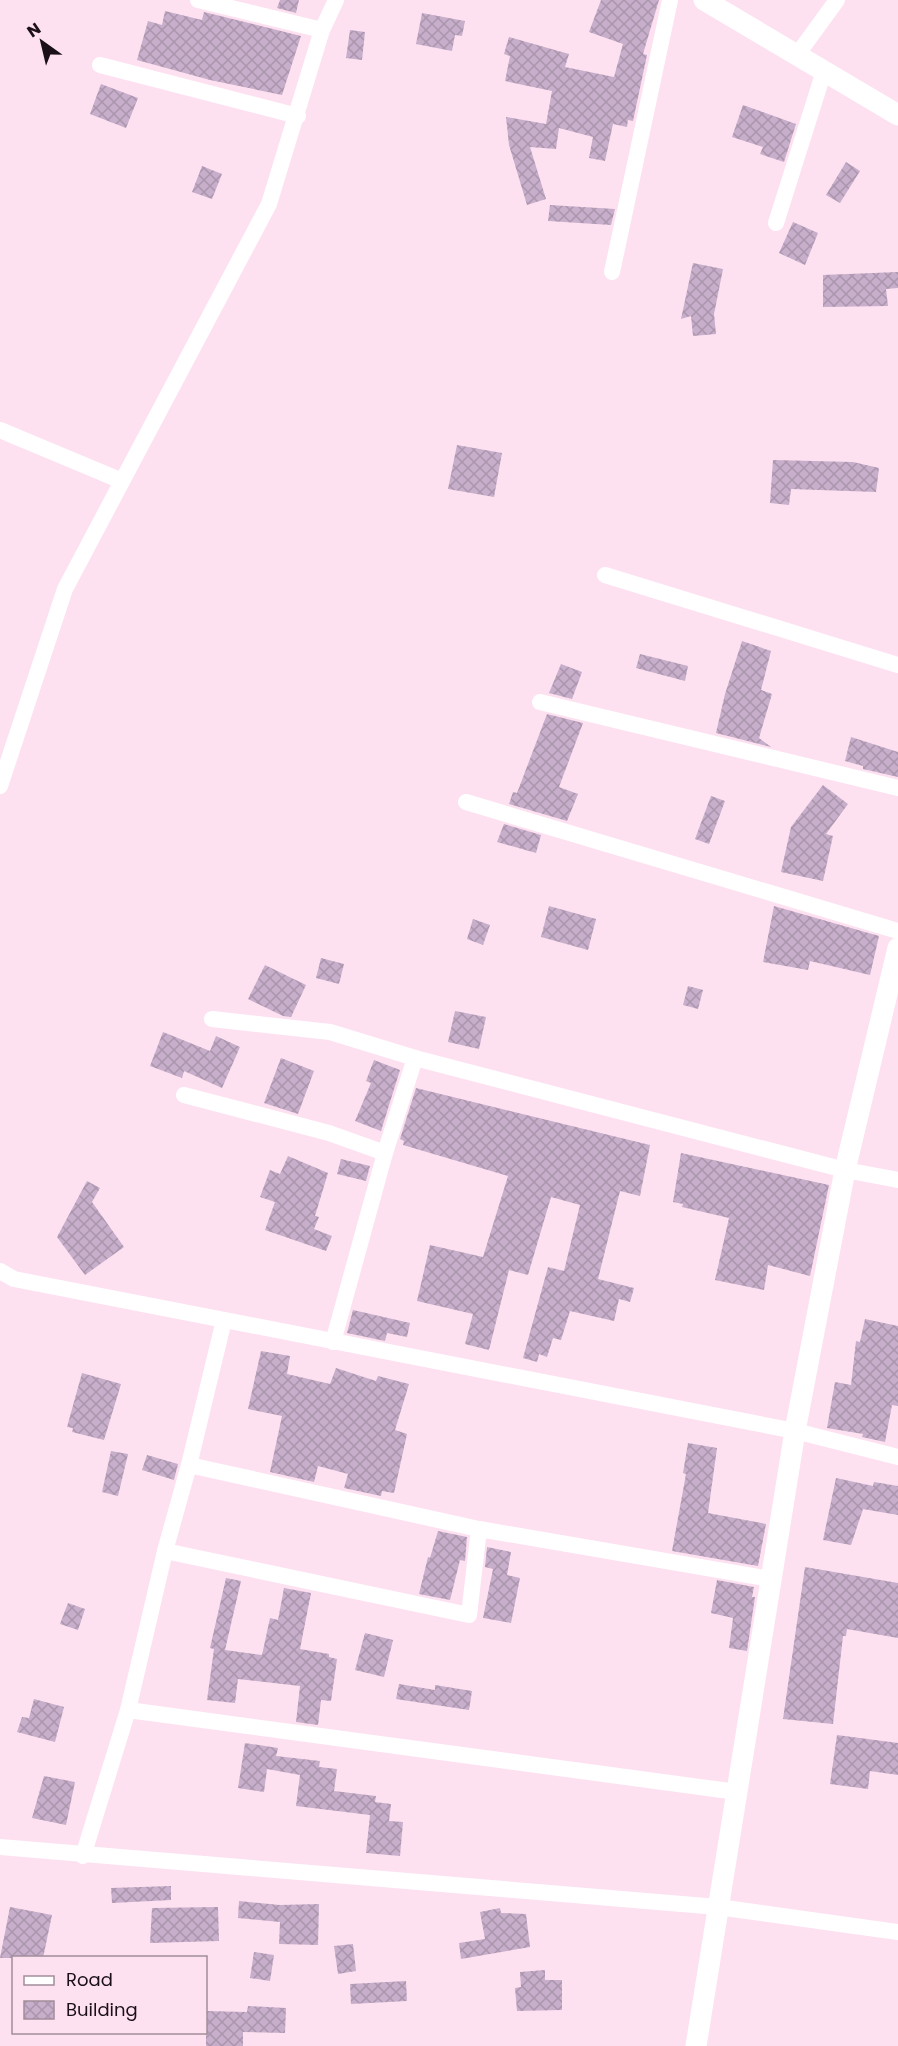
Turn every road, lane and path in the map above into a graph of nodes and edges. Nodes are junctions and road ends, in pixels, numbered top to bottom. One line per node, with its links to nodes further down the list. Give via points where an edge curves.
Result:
1 (198, 0): 6 (street)
2 (336, 0): 6 (street)
3 (670, 0): 13 (street)
4 (704, 0): 7 (street)
5 (837, 0): 7 (street)
6 (322, 30): 11 (street)
7 (797, 55): 9 (street)
8 (100, 65): 11 (street)
9 (824, 70): 10 (street); 12 (street)
10 (898, 115)
11 (298, 116): 15 (street, via 269,204)
12 (776, 223)
13 (612, 272)
14 (0, 430): 15 (street)
15 (122, 481): 19 (street, via 65,589)
16 (605, 575): 17 (street)
17 (898, 665)
18 (540, 702): 20 (street)
19 (0, 786)
20 (898, 788)
21 (466, 802): 22 (street)
22 (898, 931)
23 (898, 948): 28 (street)
24 (212, 1019): 25 (street, via 330,1032)
25 (415, 1058): 27 (street); 28 (street)
26 (184, 1095): 27 (street)
27 (385, 1153): 32 (street)
28 (845, 1170): 29 (street); 33 (street)
29 (898, 1180)
30 (0, 1271): 31 (street, via 14,1279)
31 (224, 1320): 32 (street); 35 (street)
32 (333, 1342): 33 (street)
33 (795, 1431): 34 (street); 38 (street)
34 (898, 1457)
35 (189, 1465): 36 (street); 37 (street)
36 (479, 1529): 37 (street, via 469,1615); 38 (street)
37 (165, 1551): 39 (street)
38 (771, 1579): 40 (street)
39 (128, 1710): 40 (street); 42 (street)
40 (737, 1792): 43 (street)
41 (0, 1847): 42 (street)
42 (83, 1856): 43 (street)
43 (718, 1907): 44 (street); 45 (street)
44 (898, 1932)
45 (696, 2046)

